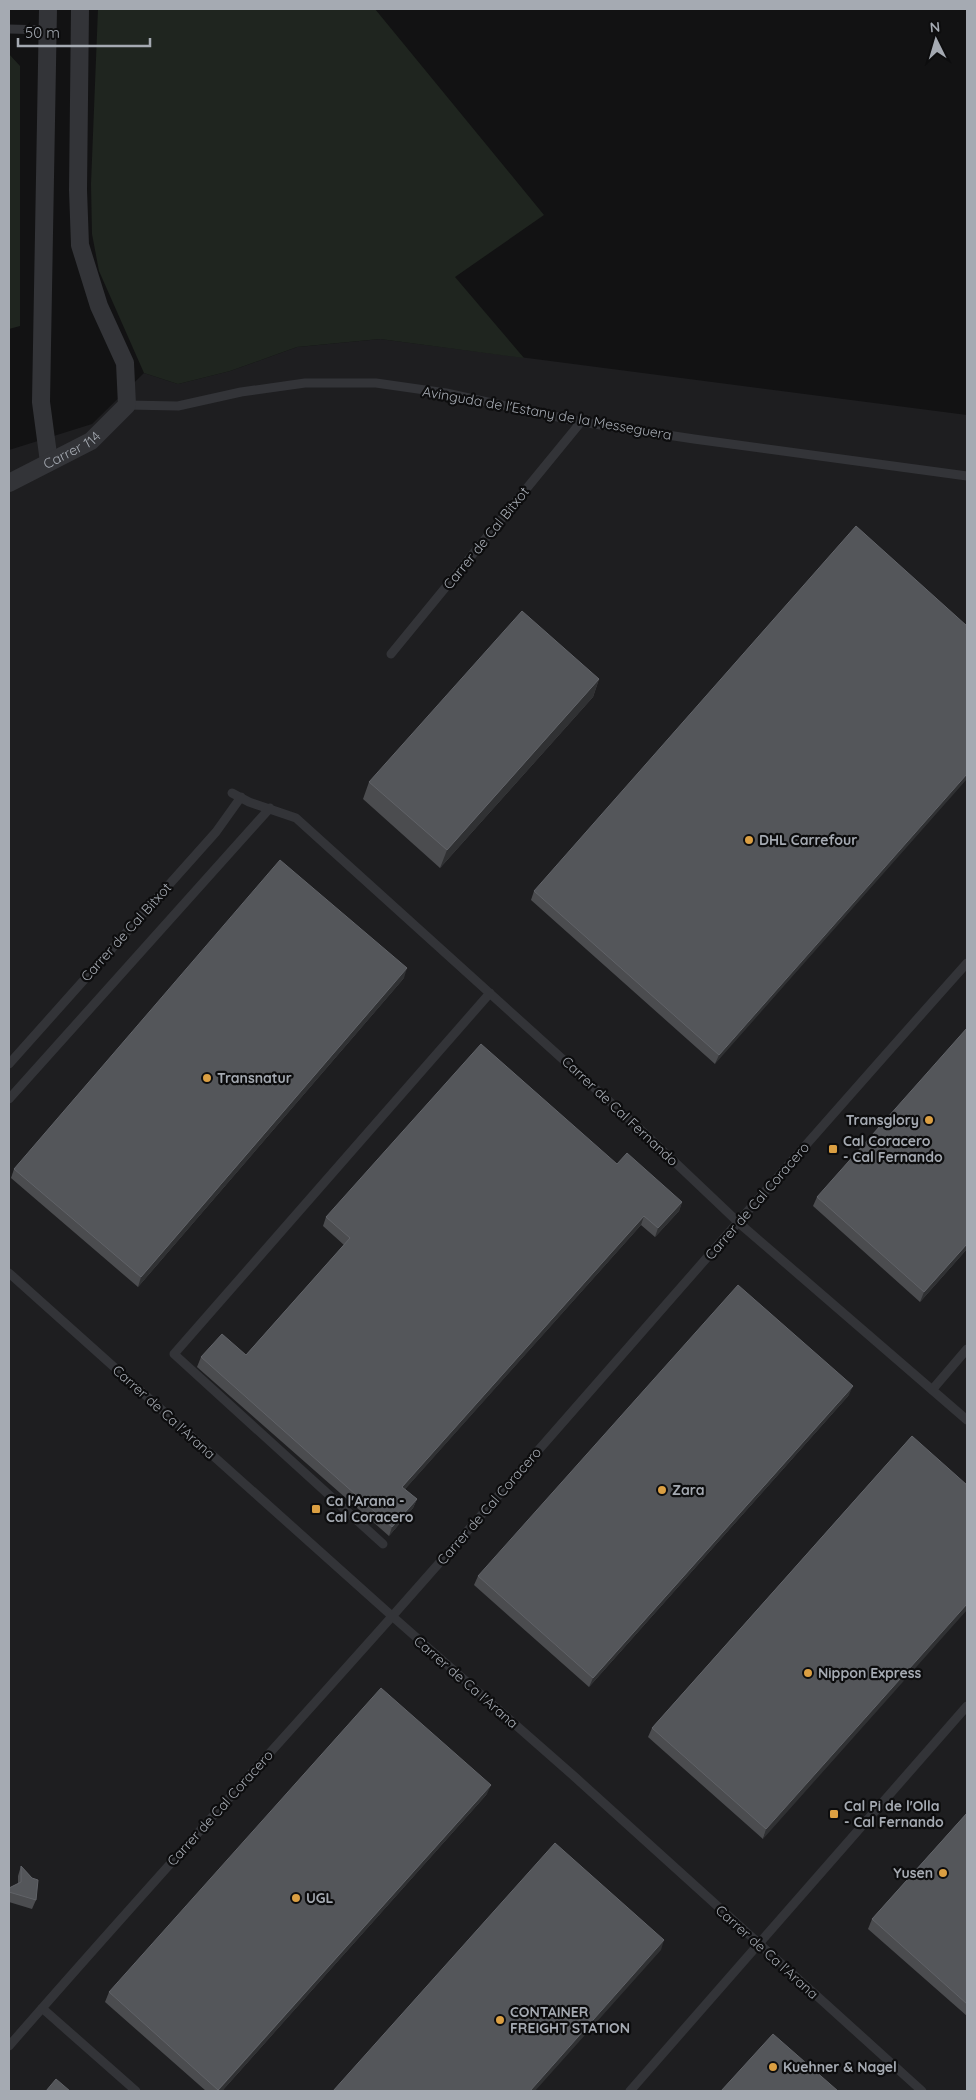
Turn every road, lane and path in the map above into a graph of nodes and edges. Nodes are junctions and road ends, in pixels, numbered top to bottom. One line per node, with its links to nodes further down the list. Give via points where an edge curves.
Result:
1 (48, 9): 4 (street)
2 (80, 9): 5 (street, via 80,246 99,306 125,363)
3 (9, 29): 4 (lane)
4 (47, 30): 7 (street, via 41,402)
5 (127, 405): 6 (lane, Avinguda de l'Estany de la Messeguera, via 178,406 241,392 305,384 376,383 446,393); 7 (street, Carrer 114, via 92,441)
6 (581, 422): 8 (lane, Avinguda de l'Estany de la Messeguera); 10 (lane, Carrer de Cal Bitxot)
7 (48, 462): 9 (street, Carrer 114)
8 (967, 476)
9 (9, 483)
10 (391, 654)
11 (236, 795): 12 (lane, Carrer de Cal Fernando); 15 (lane, Carrer de Cal Bitxot, via 216,832)
12 (270, 808): 14 (lane, Carrer de Cal Fernando, via 296,818); 16 (lane)
13 (967, 963): 17 (lane, Carrer de Cal Coracero)
14 (490, 993): 17 (lane, Carrer de Cal Fernando); 22 (lane, via 174,1354)
15 (9, 1064)
16 (9, 1099)
17 (739, 1223): 20 (lane, Carrer de Cal Fernando); 23 (lane, Carrer de Cal Coracero)
18 (9, 1273): 23 (lane, Carrer de Ca l'Arana)
19 (967, 1349): 20 (lane)
20 (932, 1390): 21 (lane, Carrer de Cal Fernando)
21 (967, 1420)
22 (383, 1544)
23 (392, 1616): 25 (lane, Carrer de Ca l'Arana); 26 (lane, Carrer de Cal Coracero)
24 (967, 1706): 25 (lane)
25 (758, 1944): 29 (lane); 30 (lane, Carrer de Ca l'Arana)
26 (42, 2008): 27 (lane, Carrer de Cal Coracero); 28 (lane)
27 (9, 2046)
28 (136, 2091)
29 (630, 2091)
30 (922, 2091)

